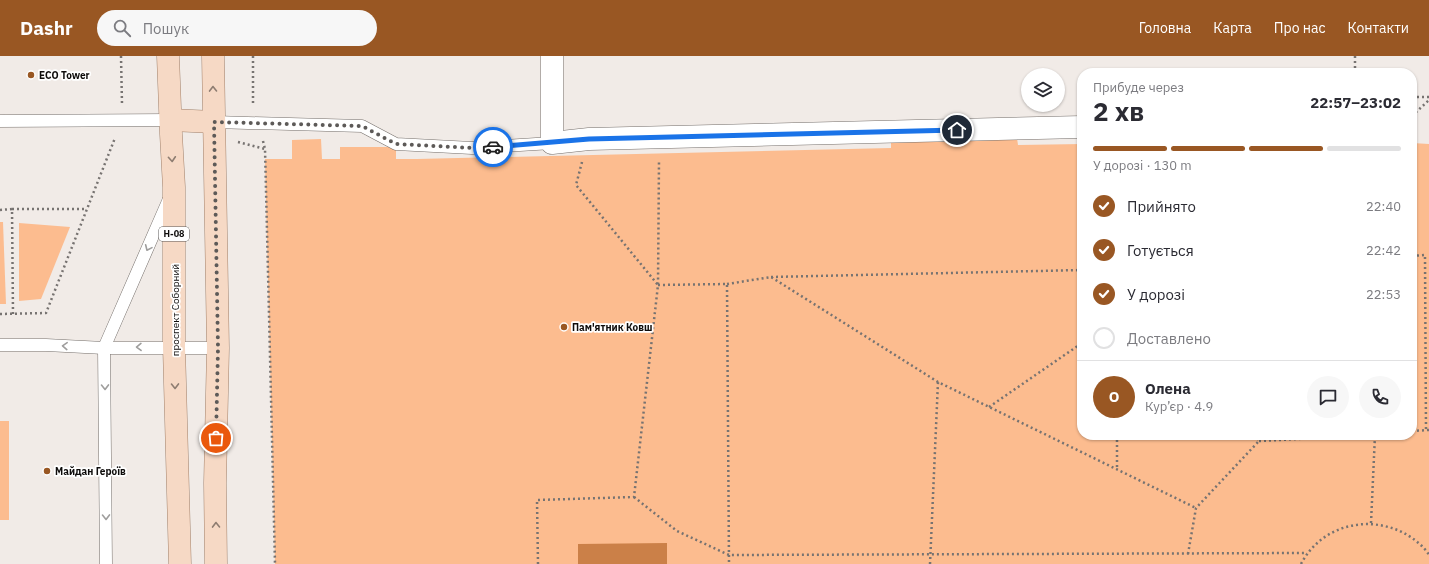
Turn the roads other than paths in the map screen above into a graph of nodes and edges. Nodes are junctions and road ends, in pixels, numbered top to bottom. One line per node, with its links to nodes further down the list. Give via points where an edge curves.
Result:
1 (168, 56): 4 (main road, проспект Соборний / Н-08)
2 (213, 56): 6 (main road, one-way to 2)
3 (552, 56): 8 (street)
4 (171, 120): 5 (lane); 6 (main road); 9 (main road, проспект Соборний / Н-08, one-way to 9)
5 (0, 122)
6 (214, 122): 8 (lane, via 362,126 396,144 472,148); 13 (main road)
7 (1077, 127): 8 (street, via 589,139)
8 (552, 143)
9 (174, 187): 11 (main road, проспект Соборний / Н-08); 12 (lane, one-way to 12)
10 (0, 345): 12 (lane, one-way to 10)
11 (174, 347): 12 (lane, one-way to 12); 13 (lane); 15 (main road, проспект Соборний / Н-08, one-way to 15)
12 (104, 348): 14 (lane, one-way to 14)
13 (218, 348): 16 (main road, one-way to 13)
14 (106, 564)
15 (180, 564)
16 (216, 564)

